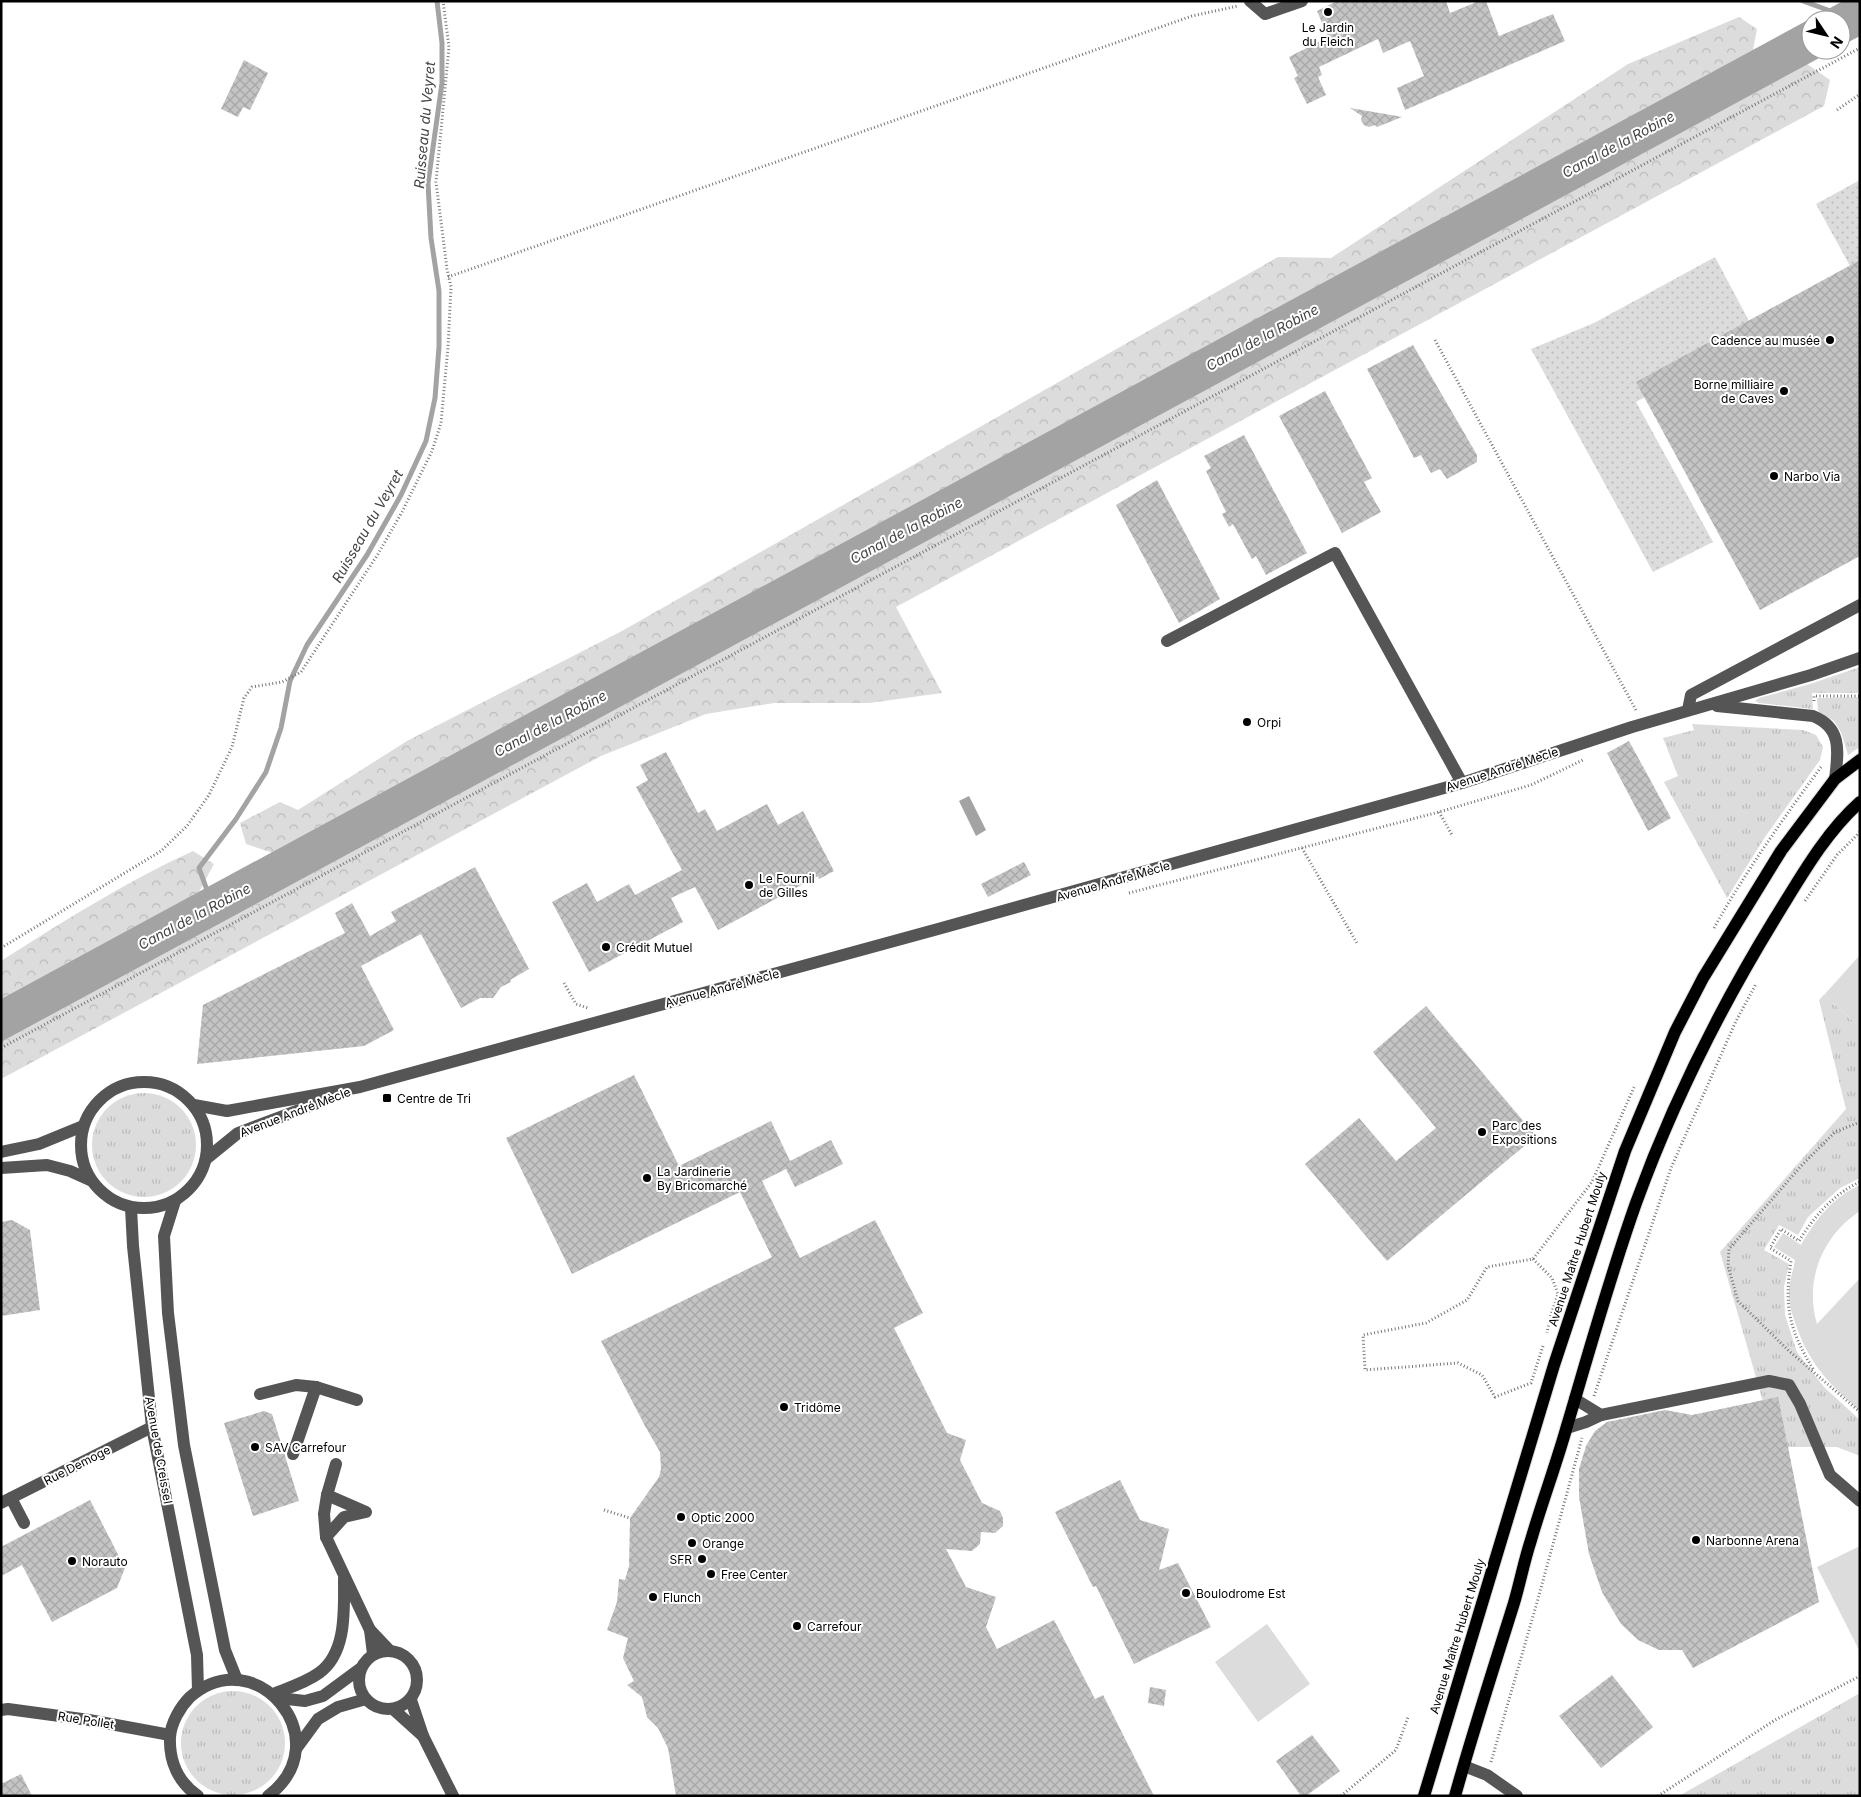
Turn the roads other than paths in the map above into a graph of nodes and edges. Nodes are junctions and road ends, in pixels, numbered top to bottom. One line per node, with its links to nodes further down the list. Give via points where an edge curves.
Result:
1 (1302, 1): 2 (street, via 1265,14)
2 (1250, 2)
3 (1860, 604): 7 (street, via 1691,695)
4 (1167, 641): 10 (street, via 1335,553)
5 (1860, 658): 6 (street, Avenue André Mècle)
6 (1710, 705): 7 (street, Avenue André Mècle); 9 (street, via 1813,716 1832,729 1836,738 1839,747)
7 (1688, 710): 10 (street, Avenue André Mècle)
8 (1860, 760): 9 (main road, Avenue Maître Hubert Mouly)
9 (1836, 779): 54 (main road, Avenue Maître Hubert Mouly, via 1781,851 1703,978 1675,1032 1624,1150 1554,1364)
10 (1462, 783): 12 (street, Avenue André Mècle)
11 (1860, 802): 23 (main road, via 1825,842 1780,910 1723,1008 1682,1090 1637,1202)
12 (360, 1087): 13 (street, Avenue André Mècle, via 227,1111); 16 (street, Avenue André Mècle, via 238,1134)
13 (194, 1105): 14 (street, via 179,1092 162,1084 142,1081 123,1085 106,1094 92,1108); 16 (street, via 208,1140)
14 (83, 1126): 15 (street, via 39,1144); 18 (street, via 80,1144)
15 (1, 1152)
16 (206, 1158): 19 (street, via 200,1176)
17 (1, 1168): 18 (street, via 47,1165)
18 (90, 1180): 20 (street, via 108,1198)
19 (175, 1201): 20 (street, via 146,1209); 40 (street, Avenue de Creissel, via 164,1236 168,1313 183,1436 225,1650)
20 (131, 1208): 26 (street, Avenue de Creissel)
21 (316, 1387): 22 (street, via 296,1385); 24 (street); 28 (street)
22 (260, 1394)
23 (1575, 1399): 25 (street); 27 (main road)
24 (357, 1400)
25 (1596, 1411): 27 (street, via 1586,1422); 32 (street, via 1769,1381 1788,1385 1800,1404 1830,1475)
26 (152, 1427): 31 (street, Rue Demoge); 41 (street, Avenue de Creissel, via 197,1655)
27 (1567, 1428): 50 (main road)
28 (293, 1454)
29 (336, 1464): 30 (street)
30 (327, 1495): 34 (street, via 324,1514); 34 (street, via 366,1512 344,1517)
31 (6, 1500): 33 (street)
32 (1860, 1501)
33 (24, 1523)
34 (326, 1538): 35 (street)
35 (344, 1574): 36 (street); 42 (street, via 341,1638 332,1660 320,1672)
36 (370, 1630): 37 (street); 38 (street)
37 (389, 1650): 38 (street); 44 (street, via 401,1652 411,1660 418,1675 417,1688)
38 (373, 1654): 39 (street)
39 (361, 1668): 42 (street, via 323,1696 305,1701); 43 (street, via 359,1681)
40 (237, 1680): 41 (street, via 217,1682); 42 (street, via 256,1684)
41 (198, 1690): 47 (street, via 175,1718)
42 (275, 1696): 49 (street, via 289,1713)
43 (366, 1699): 45 (street, via 374,1706); 49 (street, via 338,1707 318,1719)
44 (410, 1700): 45 (street); 48 (street)
45 (393, 1709): 48 (street)
46 (1, 1710): 47 (street, Rue Pollet, via 89,1720)
47 (170, 1735): 52 (street, via 170,1754 177,1774)
48 (422, 1736): 53 (street)
49 (296, 1749): 51 (street, via 291,1770)
50 (1464, 1766): 55 (main road); 56 (street, via 1487,1775)
51 (275, 1793)
52 (198, 1796)
53 (453, 1796)
54 (1424, 1796)
55 (1455, 1796)
56 (1517, 1796)

